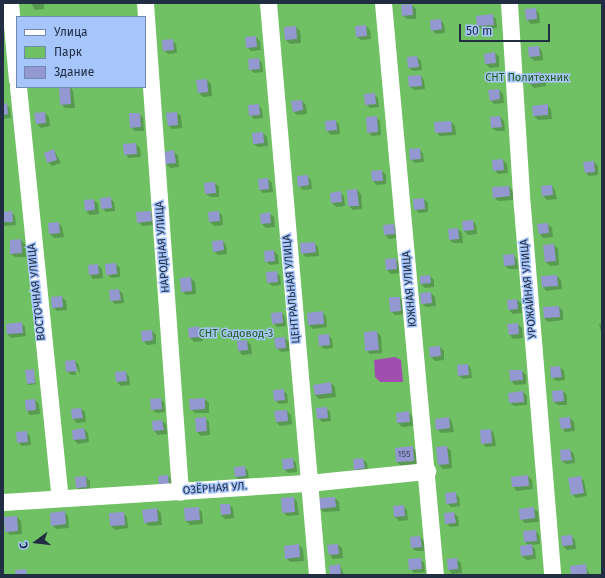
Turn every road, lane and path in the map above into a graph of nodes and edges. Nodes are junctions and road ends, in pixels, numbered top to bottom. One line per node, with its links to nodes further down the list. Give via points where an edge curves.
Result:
1 (10, 3): 8 (lane)
2 (145, 3): 6 (lane, НАРОДНАЯ УЛИЦА)
3 (268, 3): 11 (lane, ЦЕНТРАЛЬНАЯ УЛИЦА)
4 (383, 3): 10 (lane, ЮЖНАЯ УЛИЦА)
5 (509, 3): 17 (lane, УРОЖАЙНАЯ УЛИЦА, via 521,199)
6 (146, 16)
7 (146, 17): 12 (lane, НАРОДНАЯ УЛИЦА)
8 (16, 69)
9 (18, 88): 13 (lane, ВОСТОЧНАЯ УЛИЦА)
10 (427, 471): 11 (lane, ОЗЁРНАЯ УЛ.); 16 (lane, ЮЖНАЯ УЛИЦА)
11 (308, 483): 12 (lane, ОЗЁРНАЯ УЛ.); 15 (lane, ЦЕНТРАЛЬНАЯ УЛИЦА)
12 (180, 492): 13 (lane, ОЗЁРНАЯ УЛ.)
13 (60, 497): 14 (lane, ОЗЁРНАЯ УЛ.)
14 (3, 502)
15 (317, 575)
16 (435, 575)
17 (552, 575)

